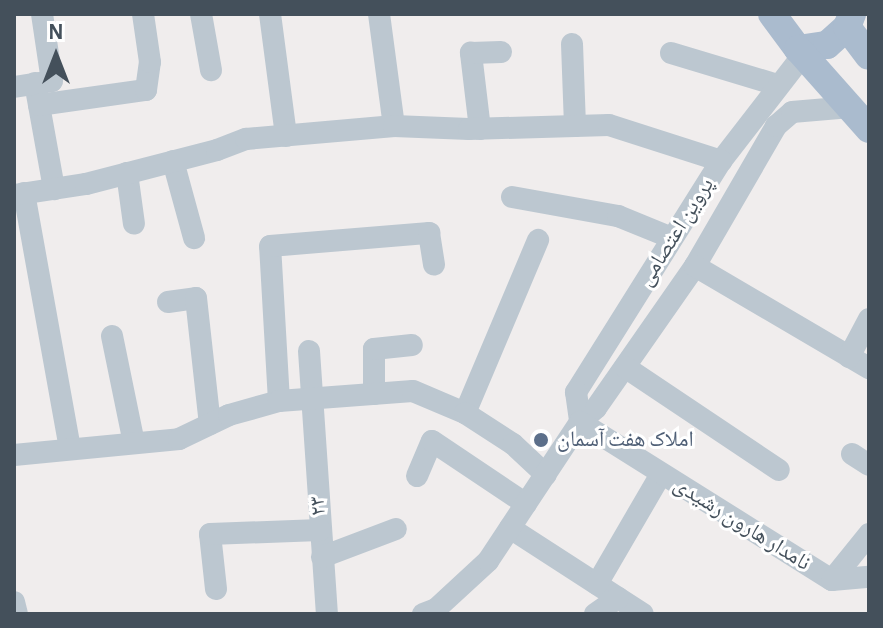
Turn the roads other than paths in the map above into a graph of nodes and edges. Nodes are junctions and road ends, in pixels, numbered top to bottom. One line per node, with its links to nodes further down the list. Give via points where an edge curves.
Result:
1 (42, 14): 15 (street, via 52,81)
2 (143, 14): 15 (street, via 150,62 146,90)
3 (201, 14): 13 (street)
4 (270, 14): 21 (street)
5 (772, 14): 10 (main road)
6 (384, 16): 17 (street)
7 (850, 21): 10 (main road, via 827,45); 12 (main road)
8 (572, 44): 18 (street)
9 (501, 52): 19 (street, via 471,53)
10 (800, 52): 14 (street, پروین اعتصامی); 16 (main road)
11 (671, 53): 14 (street)
12 (869, 56)
13 (211, 70)
14 (778, 85): 23 (street, پروین اعتصامی)
15 (29, 92): 25 (street)
16 (851, 107): 20 (main road); 33 (street, پروین اعتصامی, via 792,112 776,126)
17 (394, 126): 19 (street); 21 (street)
18 (575, 126): 19 (street); 23 (street, via 609,125)
19 (480, 129)
20 (869, 129)
21 (286, 136): 22 (street, via 246,139)
22 (173, 161): 24 (street); 29 (street)
23 (721, 161): 30 (street, پروین اعتصامی)
24 (127, 173): 25 (street); 28 (street)
25 (54, 189): 26 (street)
26 (19, 194): 49 (street)
27 (512, 197): 30 (street, via 618,216)
28 (134, 224)
29 (194, 238)
30 (672, 238): 46 (street, پروین اعتصامی, via 576,392)
31 (538, 240): 45 (street)
32 (434, 265): 44 (street, via 429,233 270,246)
33 (695, 266): 39 (street); 40 (street, پروین اعتصامی)
34 (168, 302): 47 (street, via 196,298)
35 (869, 319): 39 (street)
36 (112, 336): 48 (street)
37 (412, 345): 42 (street, via 374,349)
38 (309, 351): 43 (street, ۲۳)
39 (849, 357): 41 (street)
40 (625, 367): 46 (street, پروین اعتصامی); 51 (street)
41 (869, 368)
42 (374, 394): 43 (street); 45 (street, via 413,391)
43 (312, 399): 44 (street); 58 (street, ۲۳)
44 (279, 401): 47 (street)
45 (465, 413): 53 (street, via 513,444)
46 (580, 422): 52 (street, نامدار هارون رشیدی); 53 (street, پروین اعتصامی)
47 (210, 424): 48 (street, via 179,439)
48 (134, 443): 49 (street)
49 (70, 449): 50 (street)
50 (14, 455)
51 (779, 470)
52 (661, 474): 62 (street, نامدار هارون رشیدی); 63 (street)
53 (546, 475): 55 (street, پروین اعتصامی)
54 (417, 476): 55 (street, via 432,441)
55 (526, 504): 56 (street, پروین اعتصامی)
56 (510, 528): 63 (street); 67 (street, پروین اعتصامی, via 488,561)
57 (396, 529): 60 (street)
58 (320, 530): 60 (street, ۲۳); 64 (street, via 210,534)
59 (869, 534): 62 (street)
60 (322, 557): 69 (street, ۲۳)
61 (869, 577): 62 (street, نامدار هارون رشیدی)
62 (832, 580)
63 (597, 584): 65 (street)
64 (216, 589)
65 (618, 598): 70 (street); 71 (street)
66 (14, 602): 68 (street)
67 (432, 612)
68 (17, 614)
69 (327, 614)
70 (595, 614)
71 (643, 614)

